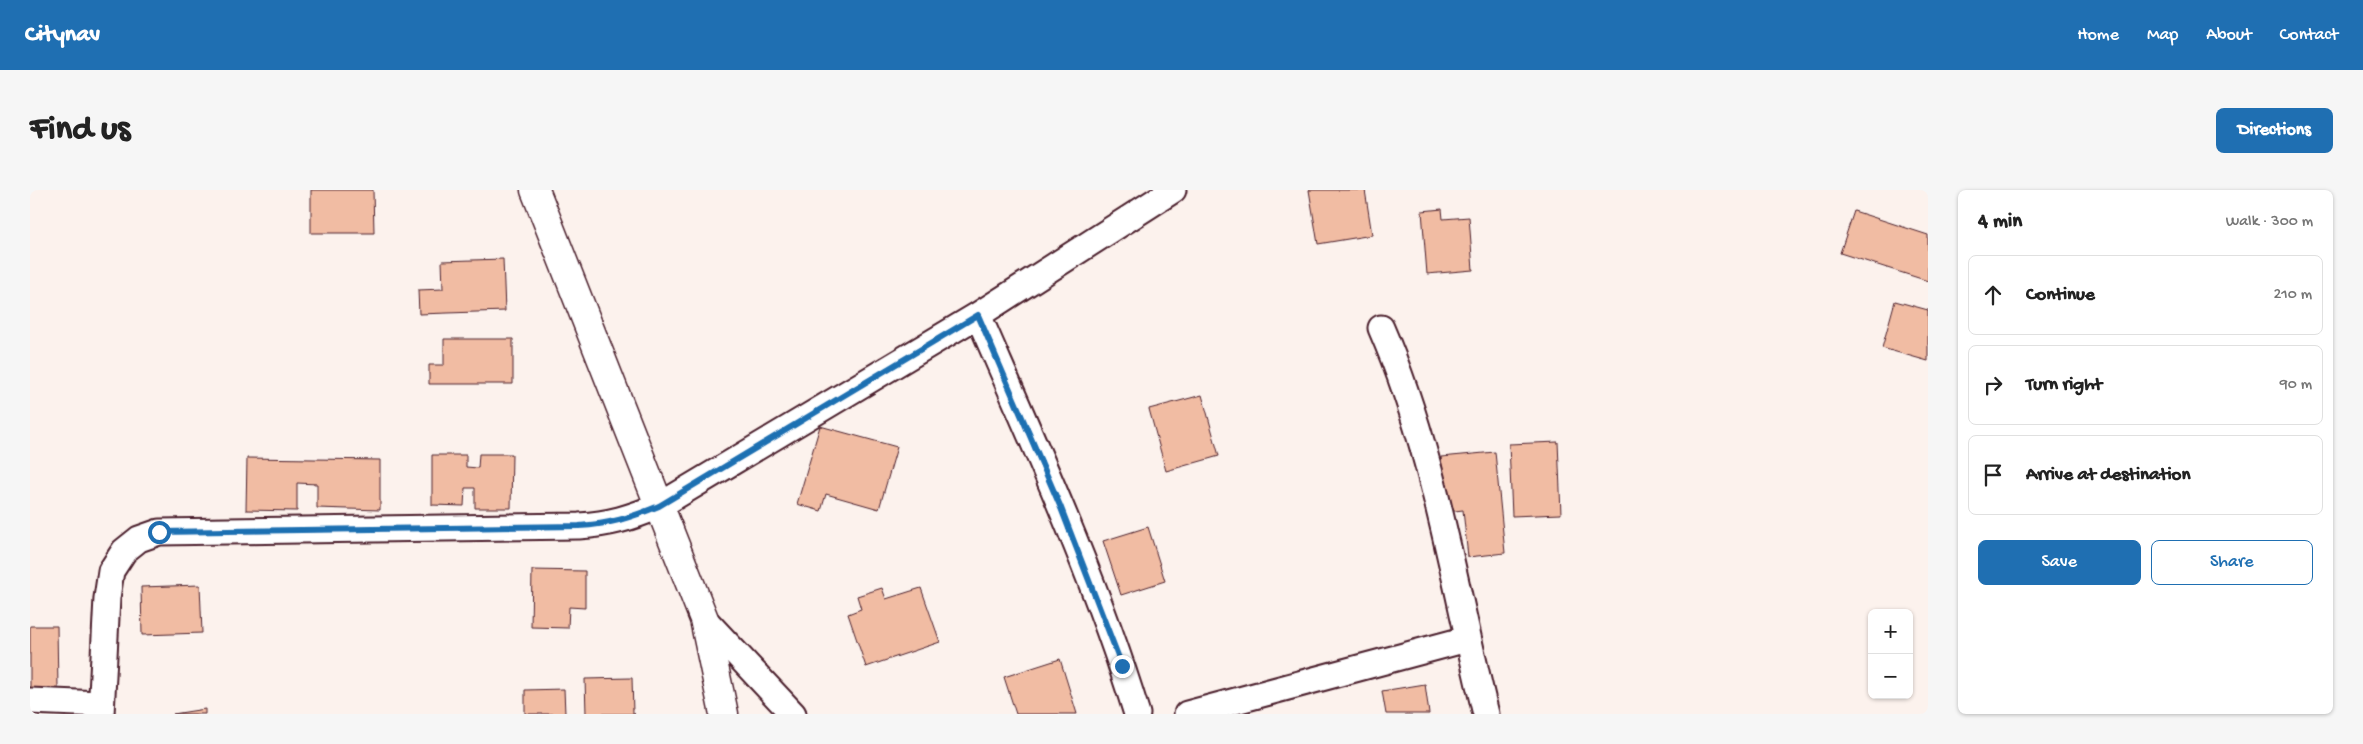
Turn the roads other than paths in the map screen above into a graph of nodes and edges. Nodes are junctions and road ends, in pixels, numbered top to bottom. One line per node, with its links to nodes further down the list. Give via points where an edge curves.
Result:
1 (535, 190): 5 (street)
2 (1173, 190): 3 (street)
3 (978, 315): 5 (street); 12 (street, via 1061,508 1122,666)
4 (1381, 328): 7 (street, via 1418,432)
5 (659, 506): 6 (street); 9 (street, via 627,520 604,524 159,532 145,537 124,551 111,571)
6 (704, 619): 10 (street); 11 (street)
7 (1467, 639): 13 (street); 14 (street)
8 (30, 701): 9 (street)
9 (101, 709)
10 (724, 714)
11 (793, 714)
12 (1137, 714)
13 (1187, 714)
14 (1486, 714)

